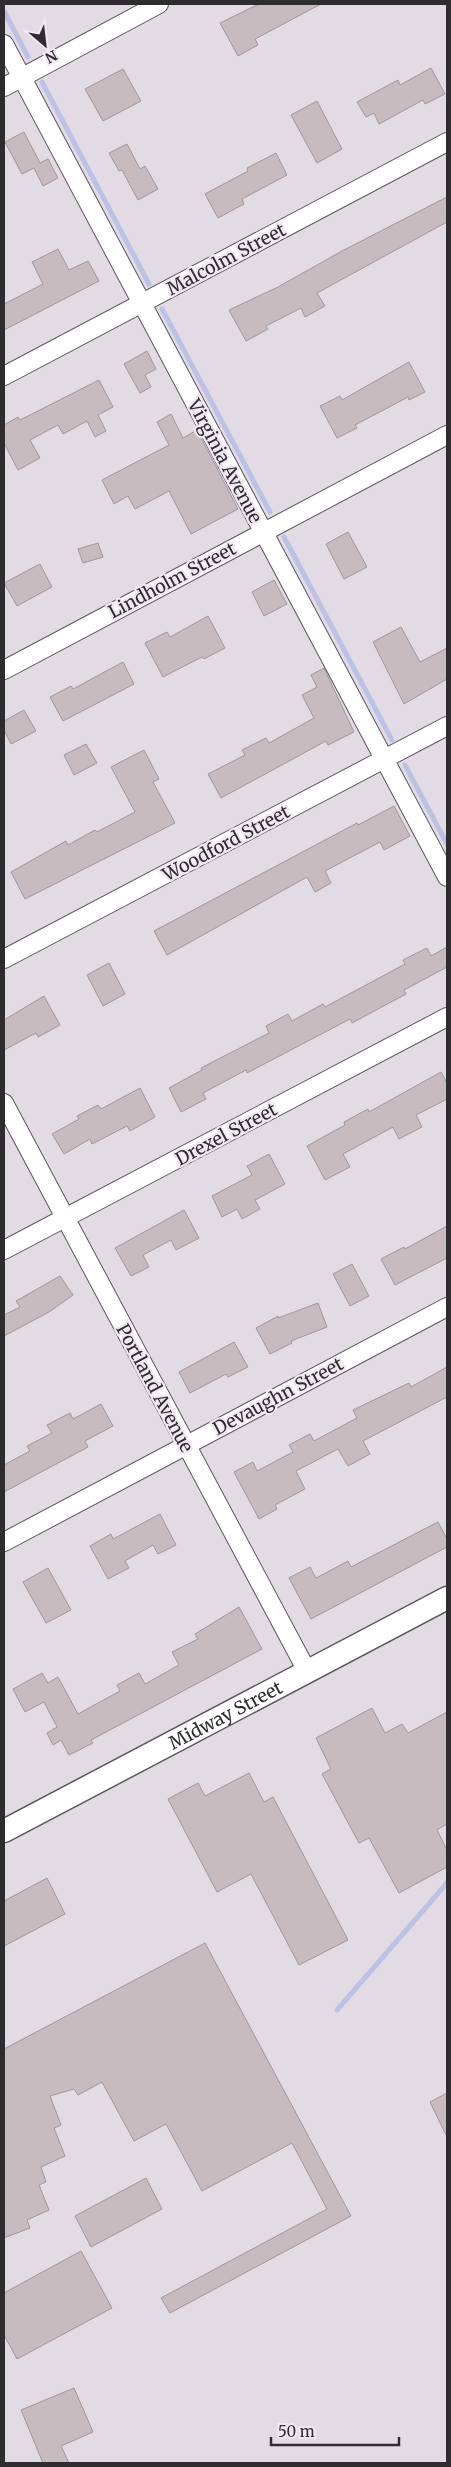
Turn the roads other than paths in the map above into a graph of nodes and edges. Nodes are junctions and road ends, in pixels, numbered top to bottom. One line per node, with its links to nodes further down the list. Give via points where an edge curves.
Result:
1 (159, 4): 3 (street)
2 (4, 44): 3 (street, Virginia Avenue)
3 (20, 78): 4 (street); 6 (street, Virginia Avenue)
4 (4, 87)
5 (447, 142): 6 (street, Malcolm Street)
6 (142, 304): 7 (street, Malcolm Street); 9 (street, Virginia Avenue)
7 (4, 376)
8 (447, 435): 9 (street, Lindholm Street)
9 (263, 532): 10 (street, Lindholm Street); 12 (street, Virginia Avenue)
10 (4, 670)
11 (447, 726): 12 (street, Woodford Street)
12 (385, 759): 13 (street, Virginia Avenue); 14 (street, Woodford Street)
13 (447, 876)
14 (4, 959)
15 (447, 1017): 17 (street, Drexel Street)
16 (4, 1103): 17 (street, Portland Avenue)
17 (64, 1218): 18 (street, Drexel Street); 20 (street, Portland Avenue)
18 (4, 1250)
19 (447, 1307): 20 (street, Devaughn Street)
20 (185, 1445): 21 (street, Devaughn Street); 23 (street, Portland Avenue)
21 (4, 1542)
22 (447, 1598): 23 (street, Midway Street)
23 (307, 1671): 24 (street, Midway Street)
24 (4, 1831)

